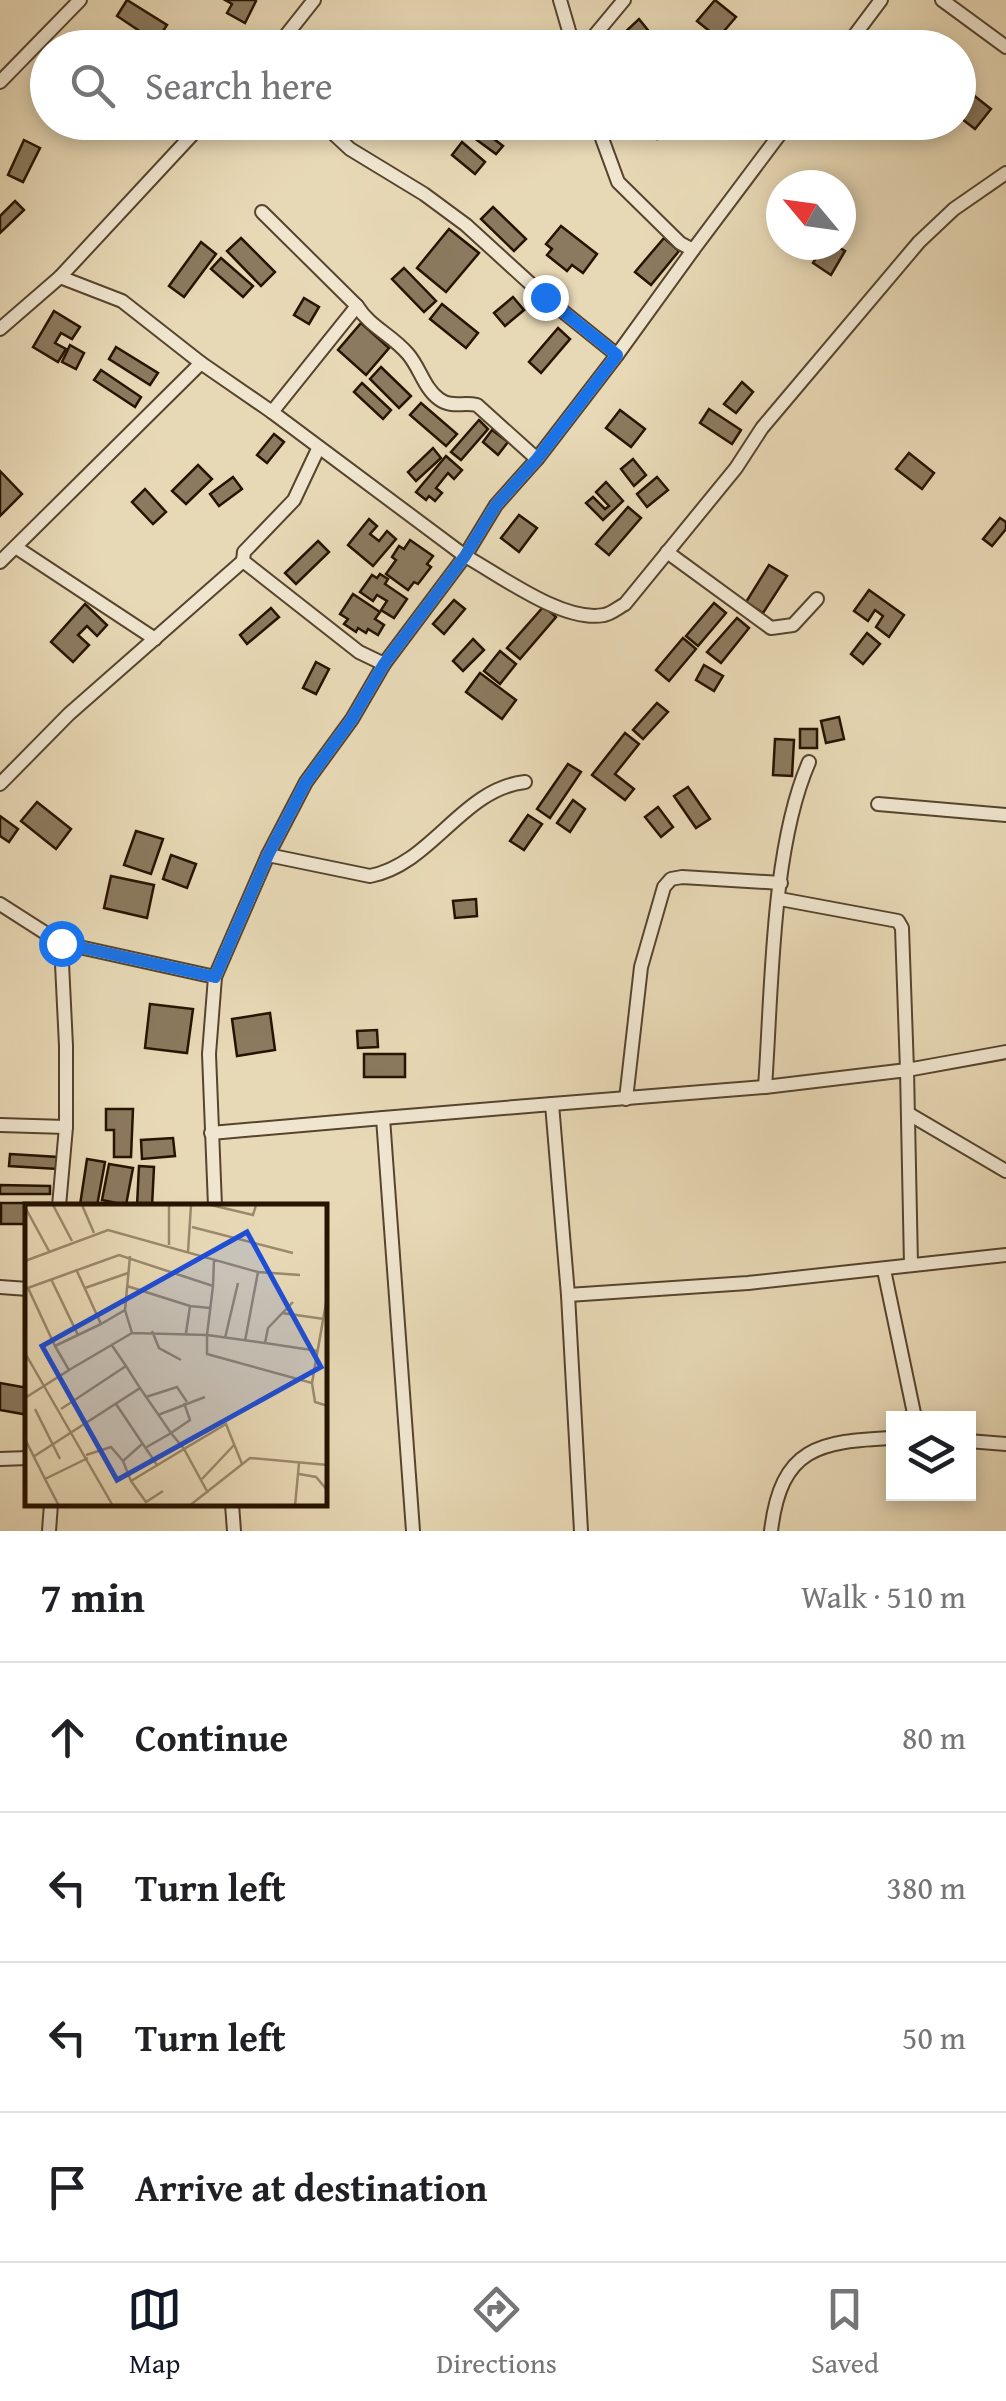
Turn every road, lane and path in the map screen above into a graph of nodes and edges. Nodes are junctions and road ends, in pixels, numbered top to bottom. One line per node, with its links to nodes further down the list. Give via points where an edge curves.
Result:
1 (80, 0): 7 (street)
2 (314, 0): 8 (street)
3 (560, 0): 9 (street)
4 (624, 0): 10 (street)
5 (881, 0): 11 (street)
6 (942, 0): 12 (street)
7 (51, 30)
8 (290, 30)
9 (569, 30)
10 (599, 30)
11 (858, 30)
12 (1006, 48)
13 (30, 51): 14 (street)
14 (0, 82)
15 (187, 140): 22 (street)
16 (341, 140): 25 (street, via 466,225)
17 (603, 140): 21 (street, via 618,182)
18 (776, 140): 21 (street)
19 (1006, 172): 31 (street, via 918,242)
20 (262, 212): 23 (street)
21 (693, 250): 25 (street)
22 (60, 276): 24 (street); 26 (street, via 122,301)
23 (357, 306): 27 (street); 29 (street, via 408,354 438,398 477,405)
24 (0, 329)
25 (617, 355): 29 (street)
26 (201, 363): 27 (street); 30 (street)
27 (272, 412): 28 (street)
28 (318, 449): 32 (street); 33 (street, via 294,500 244,552)
29 (537, 459): 32 (street, via 496,505)
30 (16, 548): 34 (street); 36 (street)
31 (667, 552): 32 (street, via 626,604 604,615 550,604); 35 (street, via 772,628 792,625)
32 (465, 556): 37 (street)
33 (243, 561): 36 (street); 37 (street, via 358,652)
34 (0, 562)
35 (818, 599)
36 (155, 638): 40 (street)
37 (384, 664): 43 (street, via 306,782)
38 (809, 762): 44 (street, via 797,789)
39 (525, 782): 43 (street, via 487,792 386,873 370,876)
40 (0, 784)
41 (878, 804): 42 (street)
42 (1006, 814)
43 (268, 855): 48 (street)
44 (781, 883): 45 (street); 52 (street, via 682,877 664,887 641,967)
45 (780, 900): 50 (street, via 898,921); 51 (street)
46 (0, 904): 47 (street)
47 (61, 943): 48 (street); 57 (street)
48 (215, 977): 58 (street)
49 (1006, 1052): 50 (street)
50 (907, 1070): 51 (street); 54 (street)
51 (765, 1087): 52 (street)
52 (626, 1099): 53 (street)
53 (552, 1104): 55 (street); 67 (street)
54 (910, 1114): 59 (street); 63 (street)
55 (384, 1118): 58 (street); 78 (street)
56 (0, 1125): 57 (street)
57 (66, 1127): 60 (street)
58 (210, 1133): 61 (street)
59 (1006, 1171)
60 (60, 1204)
61 (215, 1204)
62 (1006, 1255): 63 (street)
63 (911, 1265): 64 (street)
64 (884, 1270): 67 (street); 68 (street)
65 (0, 1287): 66 (street)
66 (25, 1289)
67 (568, 1294): 79 (street)
68 (914, 1411)
69 (886, 1439): 80 (street, via 825,1443 800,1460 781,1484)
70 (976, 1442): 71 (street)
71 (1006, 1444)
72 (25, 1458): 73 (street)
73 (0, 1459)
74 (52, 1506): 76 (street)
75 (232, 1506): 77 (street)
76 (48, 1531)
77 (234, 1531)
78 (413, 1531)
79 (582, 1531)
80 (771, 1531)

